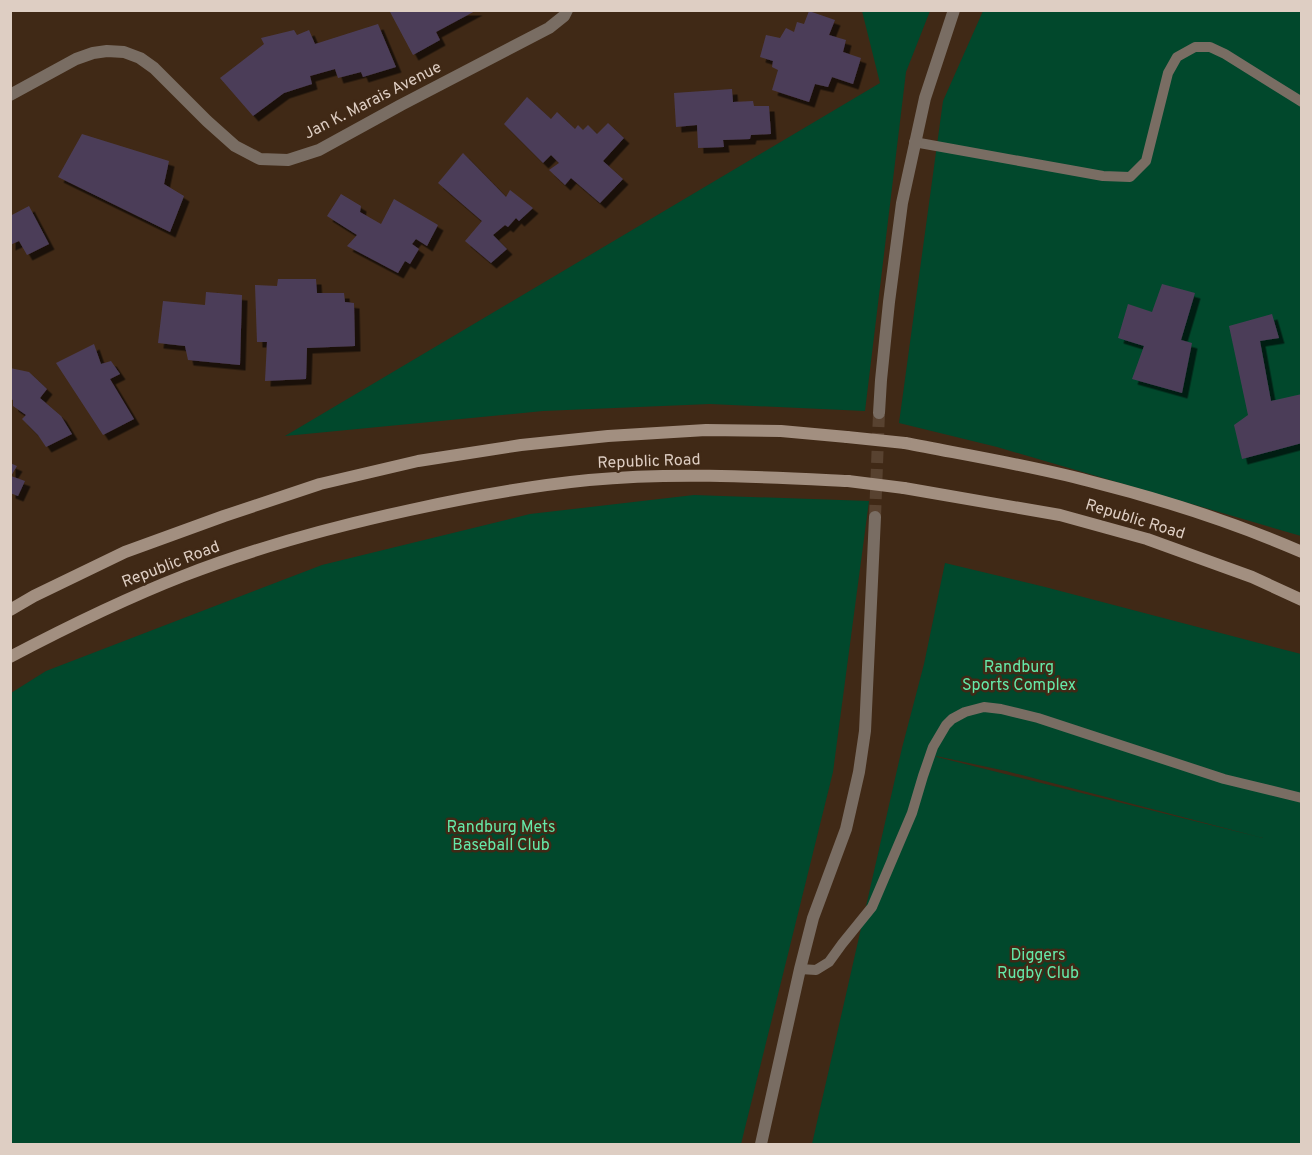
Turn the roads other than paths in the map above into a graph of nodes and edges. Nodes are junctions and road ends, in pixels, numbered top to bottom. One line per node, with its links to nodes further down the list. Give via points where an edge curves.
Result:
1 (567, 10): 3 (street, Jan K. Marais Avenue, via 549,28 319,150 288,160 260,159 235,146 154,68 124,52 107,51 75,59)
2 (954, 10): 5 (street)
3 (10, 95)
4 (1302, 102): 5 (lane, via 1210,46 1195,47 1177,57 1167,73 1146,161 1130,177 1103,176)
5 (914, 142): 6 (street, via 889,302)
6 (879, 413)
7 (875, 517): 13 (street, via 865,731 859,772 846,829 813,918)
8 (1302, 552): 10 (main road, Republic Road, bridge, via 1163,502 1010,463 905,443 781,431 706,430 521,445 418,461 320,484 125,552)
9 (1302, 600): 11 (main road, Republic Road, bridge, via 1147,538 1060,515 848,481 677,476 590,480 497,493 300,536 115,604)
10 (10, 610)
11 (10, 657)
12 (1302, 798): 13 (lane, via 1224,779 1038,718 984,707 965,712 946,725 933,747 912,813 872,907 829,963 816,970)
13 (800, 969): 14 (street)
14 (761, 1144)

